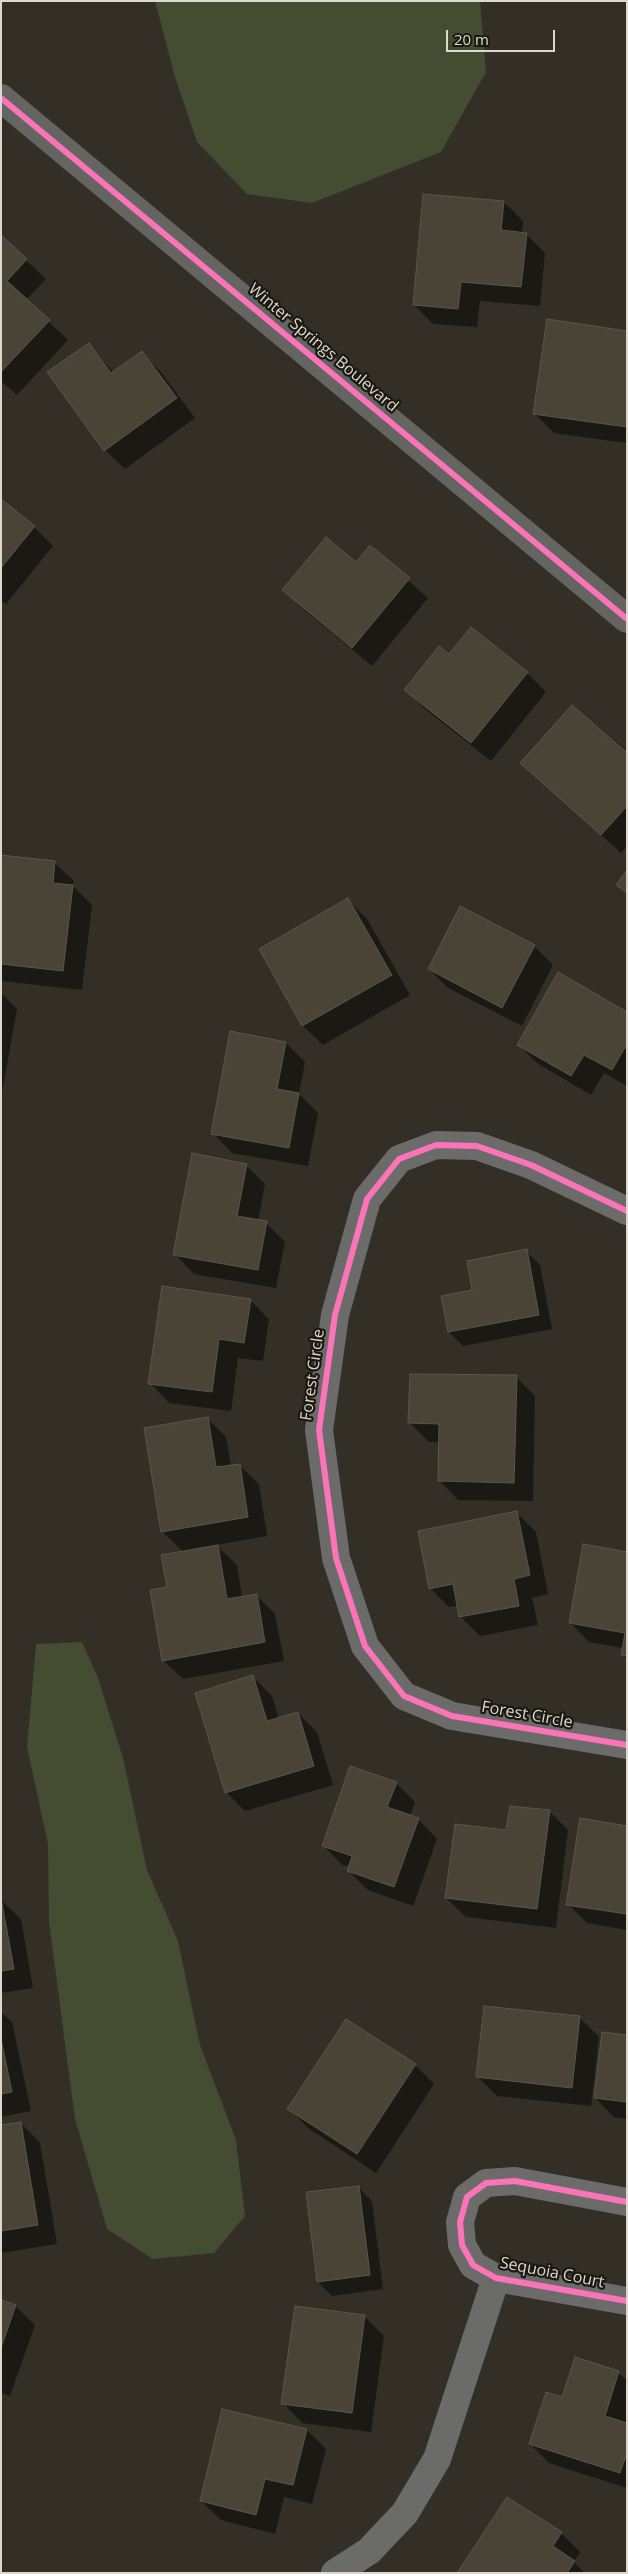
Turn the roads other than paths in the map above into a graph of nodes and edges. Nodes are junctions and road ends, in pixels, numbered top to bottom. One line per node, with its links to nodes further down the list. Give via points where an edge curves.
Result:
1 (1, 98): 2 (street, Winter Springs Boulevard)
2 (627, 619)
3 (627, 1211): 4 (street, Forest Circle, via 531,1165 476,1146 436,1145 399,1159 367,1199 335,1315 319,1430 336,1558 365,1646 404,1696 452,1716)
4 (627, 1746)
5 (627, 2202): 6 (street, Sequoia Court, via 515,2181 486,2183 467,2197 460,2222 462,2245 473,2265)
6 (496, 2278): 7 (street, Sequoia Court); 8 (street, Sequoia Court, via 437,2459 405,2514 369,2551)
7 (627, 2301)
8 (335, 2573)

